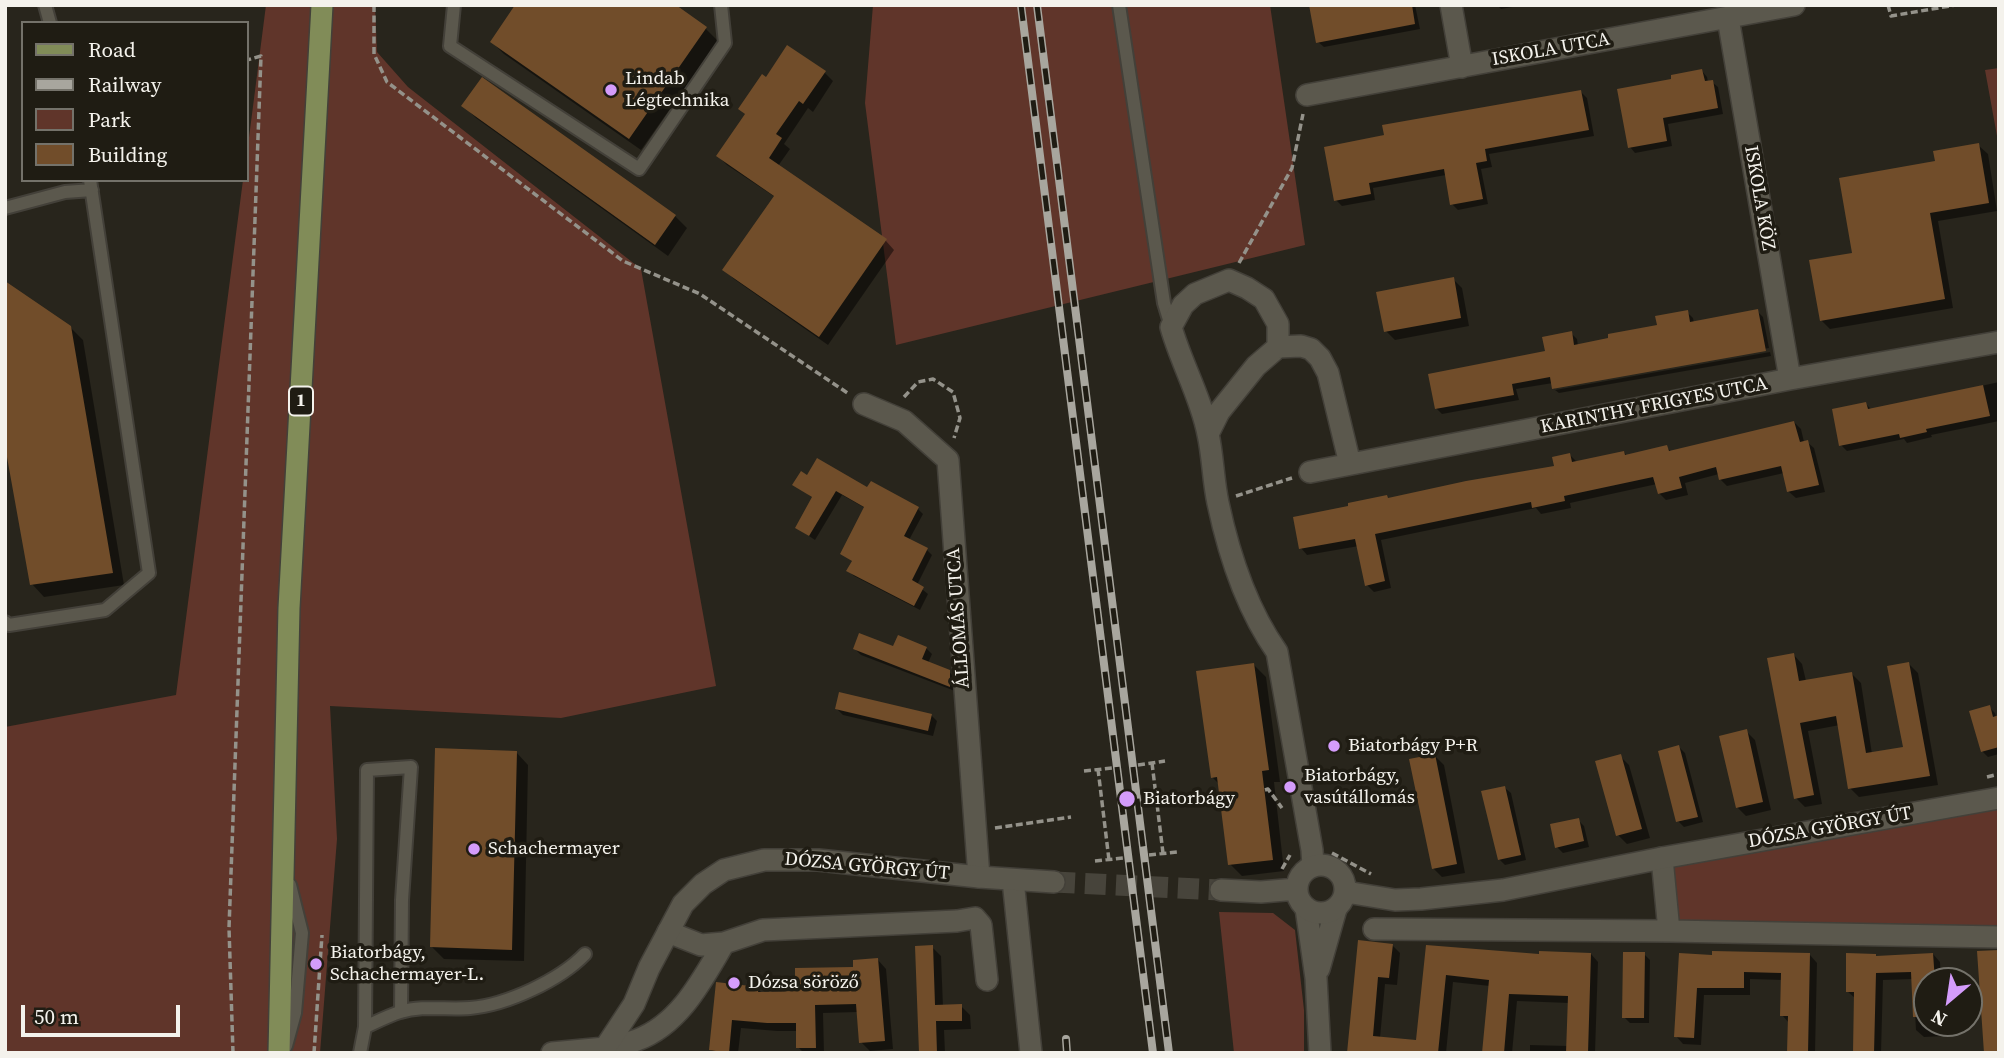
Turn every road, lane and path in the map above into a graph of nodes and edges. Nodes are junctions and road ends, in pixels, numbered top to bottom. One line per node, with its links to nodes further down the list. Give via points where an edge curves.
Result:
1 (322, 5): 71 (main road, 1, via 289,608)
2 (374, 5): 22 (path, via 374,54 387,82 623,261 700,294)
3 (454, 5): 4 (lane, via 450,46 639,169 725,43)
4 (722, 5)
5 (1119, 5): 18 (lane)
6 (1451, 5): 13 (street)
7 (1794, 5): 10 (street, ISKOLA UTCA)
8 (1888, 5): 9 (path, via 1892,16)
9 (1956, 5)
10 (1758, 9): 11 (street, ISKOLA UTCA)
11 (1728, 18): 13 (street, ISKOLA UTCA); 21 (street, ISKOLA KÖZ)
12 (248, 60): 70 (path, via 261,56 229,928)
13 (1462, 67): 14 (street, ISKOLA UTCA)
14 (1307, 95): 17 (path, via 1292,168)
15 (91, 185): 16 (lane); 29 (lane, via 149,573 105,610)
16 (5, 208)
17 (1229, 280): 18 (street, via 1195,294); 20 (street, via 1264,299 1278,324)
18 (1171, 327): 24 (street)
19 (1999, 342): 21 (street, KARINTHY FRIGYES UTCA)
20 (1278, 347): 24 (street, via 1256,366 1219,412); 26 (street, via 1301,346 1320,358 1328,373)
21 (1790, 379): 26 (street, KARINTHY FRIGYES UTCA)
22 (864, 404): 23 (street)
23 (904, 421): 25 (street); 25 (path, via 904,397 918,382 933,379 953,392 960,418)
24 (1208, 434): 28 (street)
25 (948, 460): 40 (street, ÁLLOMÁS UTCA)
26 (1350, 464): 27 (street, KARINTHY FRIGYES UTCA)
27 (1310, 472): 28 (path)
28 (1217, 502): 45 (street, via 1246,597 1277,652)
29 (5, 622)
30 (1165, 761): 31 (path)
31 (1152, 763): 32 (path); 42 (path)
32 (1138, 765)
33 (1112, 768): 34 (path)
34 (1098, 769): 35 (path); 47 (path)
35 (1084, 771)
36 (1265, 790): 38 (path)
37 (1999, 798): 46 (street, DÓZSA GYÖRGY ÚT)
38 (1284, 810)
39 (1071, 817): 40 (path)
40 (975, 831): 49 (street, ÁLLOMÁS UTCA)
41 (1177, 852): 42 (path)
42 (1163, 853): 43 (path)
43 (1149, 855)
44 (1123, 858): 47 (path)
45 (1312, 858): 50 (path, via 1324,849); 54 (street, via 1298,880); 56 (street, via 1337,870 1345,880)
46 (1662, 858): 55 (street, DÓZSA GYÖRGY ÚT); 59 (street)
47 (1109, 860): 48 (path)
48 (1095, 861)
49 (979, 877): 51 (street, DÓZSA GYÖRGY ÚT); 60 (street, DÓZSA GYÖRGY ÚT, via 818,860 764,860 724,870 703,884 683,904)
50 (1381, 879)
51 (1013, 880): 52 (street, DÓZSA GYÖRGY ÚT); 75 (street)
52 (1054, 882)
53 (1221, 890): 54 (street, DÓZSA GYÖRGY ÚT)
54 (1301, 899): 56 (street, DÓZSA GYÖRGY ÚT, via 1315,913 1323,914); 65 (street)
55 (1433, 899): 56 (street, DÓZSA GYÖRGY ÚT); 58 (street)
56 (1341, 901): 65 (street)
57 (1374, 929): 58 (street)
58 (1433, 930): 59 (street)
59 (1669, 931): 62 (street)
60 (667, 932): 63 (street, via 701,945); 69 (street, DÓZSA GYÖRGY ÚT, via 634,1004)
61 (322, 935): 72 (path)
62 (1999, 937)
63 (724, 943): 66 (street, via 762,930 975,918 981,925); 69 (street, via 694,994 666,1024 638,1040)
64 (585, 954): 67 (lane, via 554,979 527,992 471,1008)
65 (1316, 978): 76 (street)
66 (987, 980)
67 (401, 1012): 68 (lane); 68 (lane, via 402,900 411,767 368,770)
68 (365, 1027): 73 (lane)
69 (605, 1048): 74 (street)
70 (233, 1053)
71 (281, 1053)
72 (314, 1053)
73 (360, 1053)
74 (552, 1053)
75 (1031, 1053)
76 (1320, 1053)

